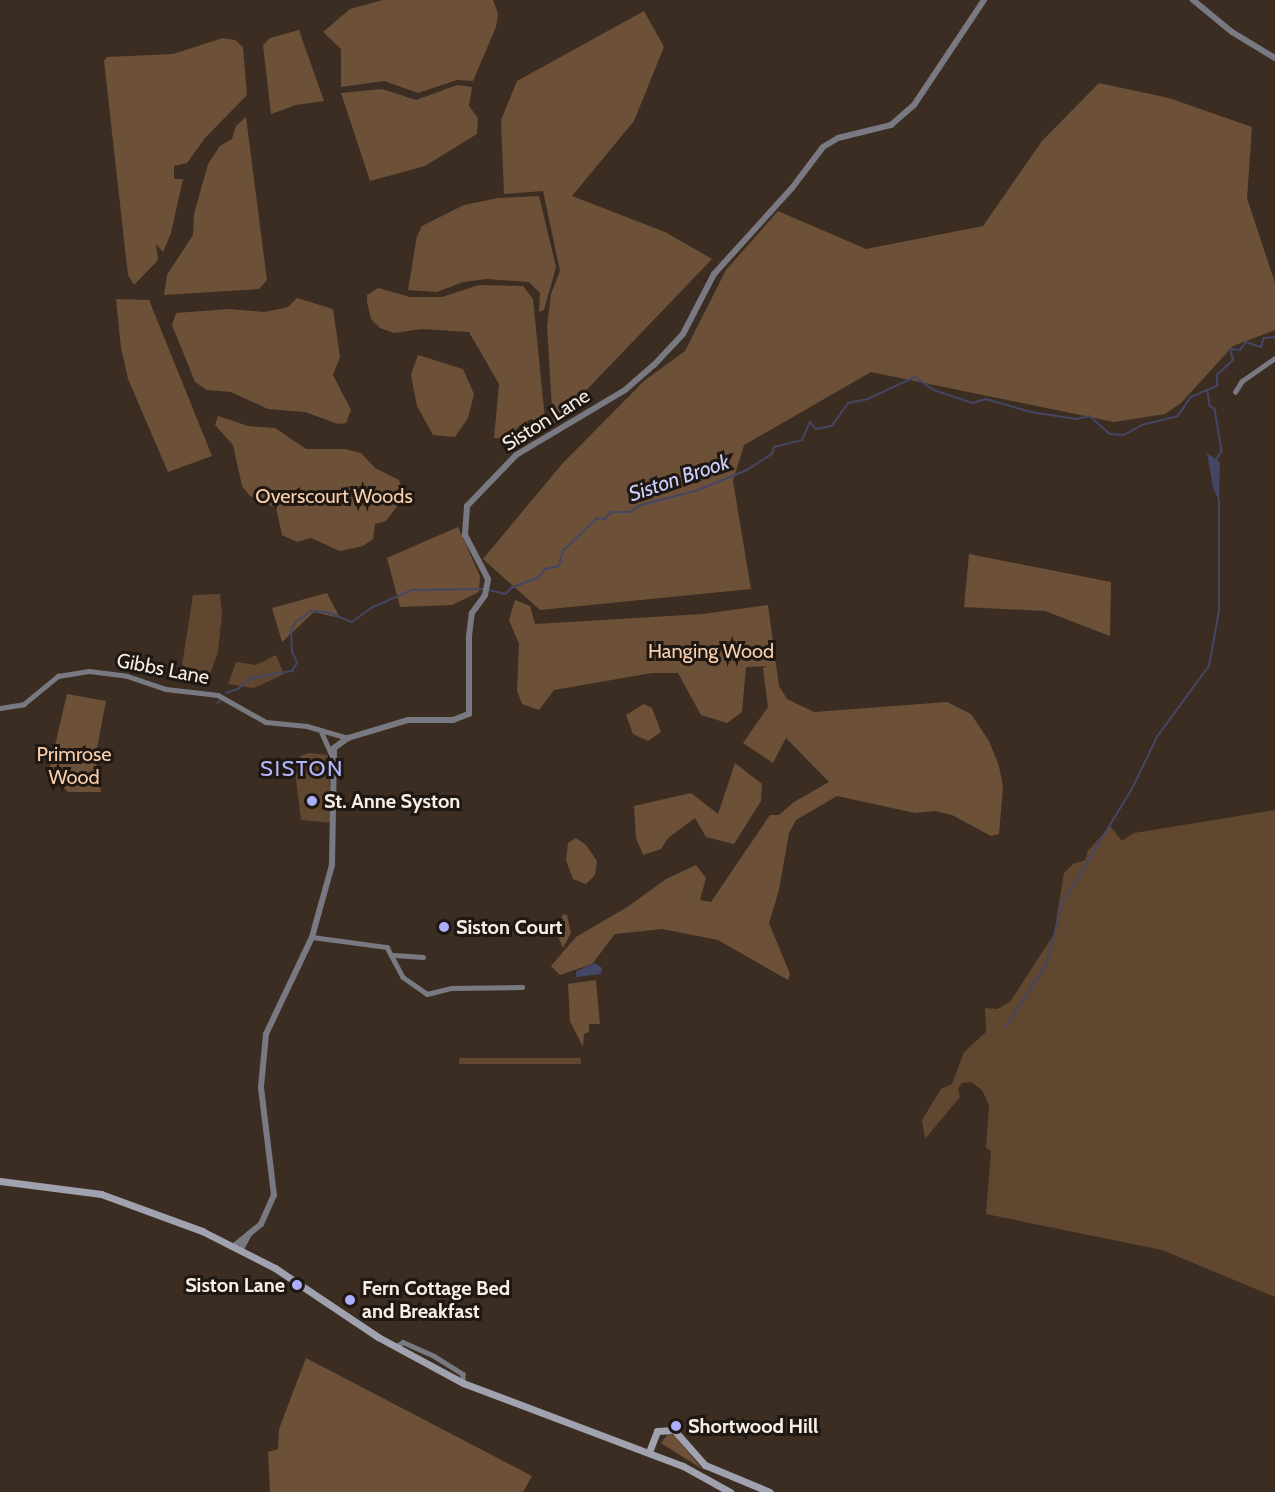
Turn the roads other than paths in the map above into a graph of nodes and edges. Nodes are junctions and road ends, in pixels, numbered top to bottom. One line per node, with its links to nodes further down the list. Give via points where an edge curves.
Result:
1 (984, 0): 8 (street, Siston Lane, via 914,105 891,125 838,138 823,147 792,188 714,274 683,334 654,365 625,390 516,455 474,496 465,513 464,526 475,557 486,573 487,589 472,613 469,714 453,720 408,720)
2 (1193, 0): 3 (street, via 1232,32)
3 (1275, 58)
4 (1275, 358): 5 (street, via 1242,381)
5 (1234, 392)
6 (0, 708): 7 (street, Gibbs Lane, via 24,704 58,676 89,671 127,676 165,689 218,695 266,722 306,726)
7 (322, 733): 8 (street, Gibbs Lane); 9 (street)
8 (348, 738): 9 (street, via 334,748)
9 (332, 755): 10 (street, via 334,851)
10 (312, 937): 11 (street, via 387,947); 15 (street, via 266,1034 262,1108 275,1184 267,1215)
11 (394, 955): 12 (street); 13 (street, via 403,977 427,993 452,988)
12 (423, 957)
13 (522, 987)
14 (0, 1181): 15 (main road, via 101,1194)
15 (237, 1247): 16 (main road)
16 (395, 1347): 17 (main road); 17 (street, via 403,1342 434,1356 464,1374)
17 (463, 1383): 18 (main road)
18 (649, 1452): 19 (main road); 20 (main road, via 657,1431 668,1428 679,1434 705,1465)
19 (730, 1492)
20 (770, 1492)

